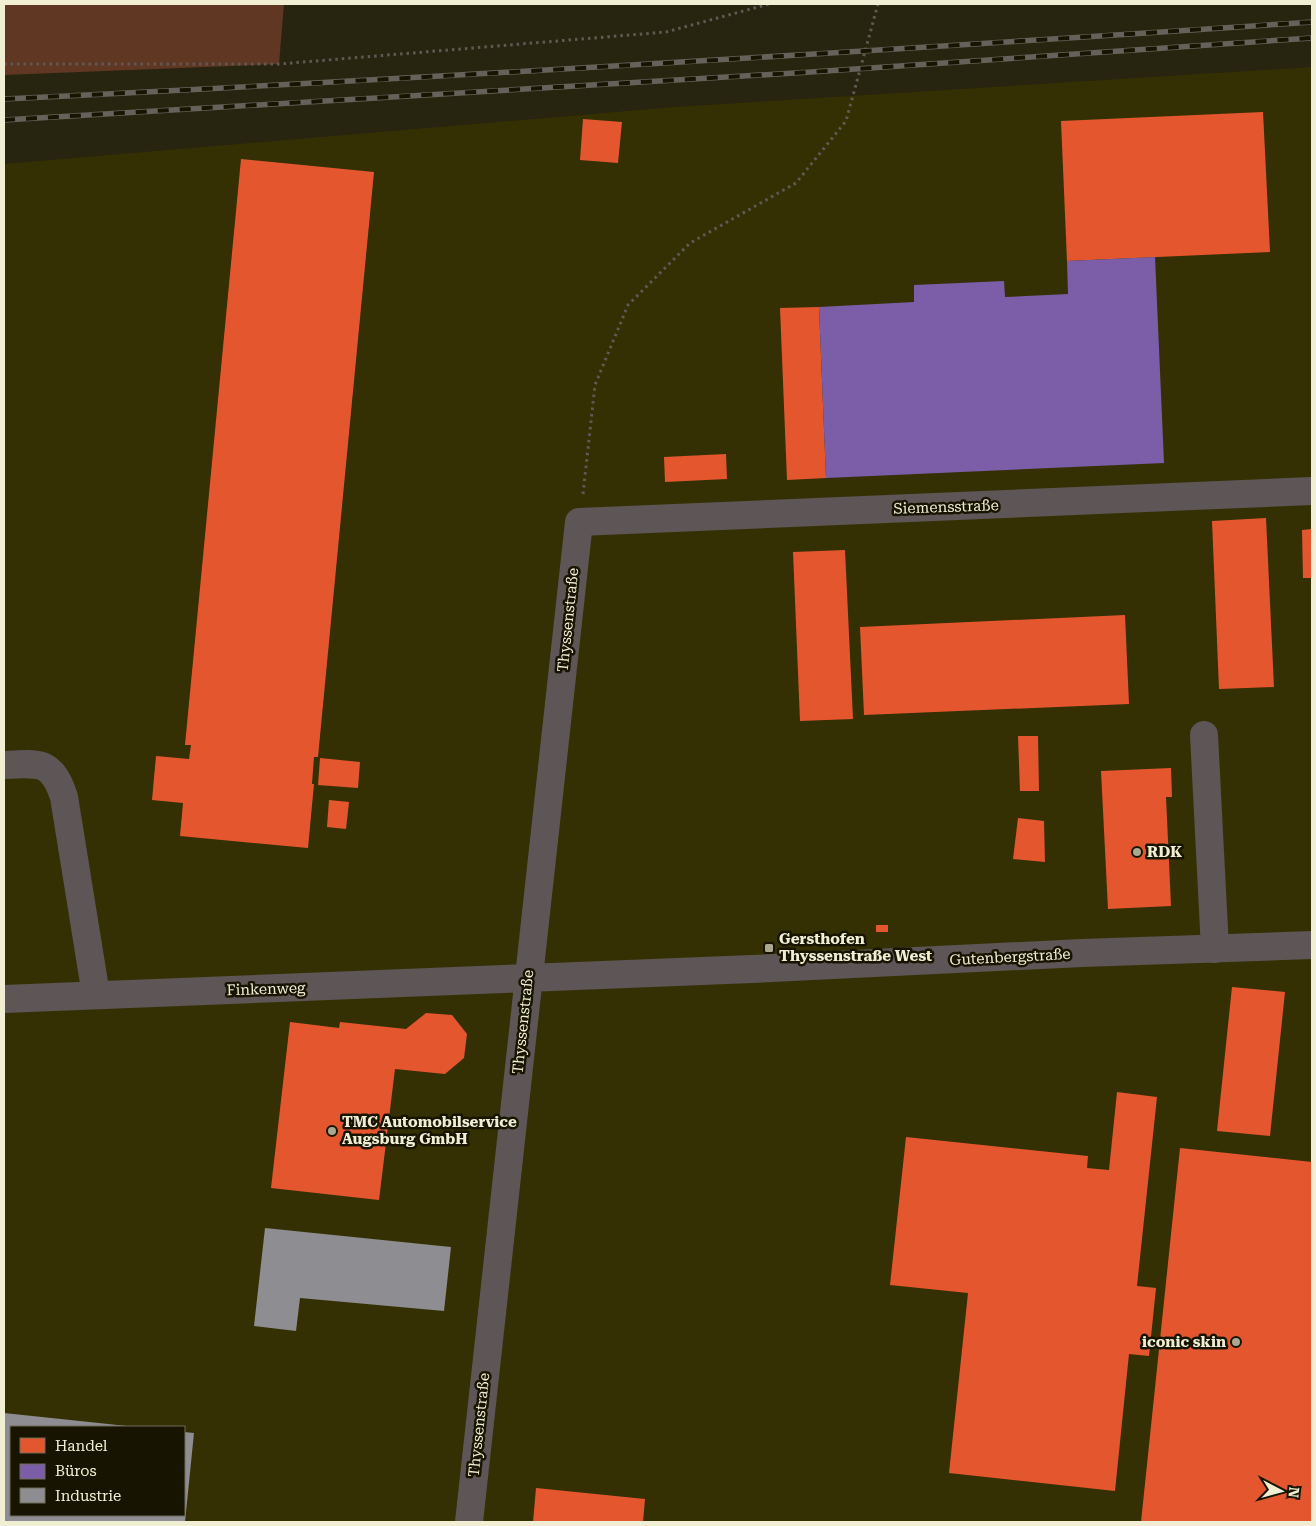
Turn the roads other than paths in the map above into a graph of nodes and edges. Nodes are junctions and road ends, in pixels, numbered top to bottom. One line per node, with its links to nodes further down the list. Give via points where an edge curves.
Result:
1 (1312, 491): 2 (street, Siemensstraße)
2 (580, 522): 7 (street, Thyssenstraße)
3 (1204, 735): 6 (street)
4 (4, 765): 8 (street, via 42,766 59,782)
5 (1312, 946): 6 (street, Gutenbergstraße)
6 (1215, 949): 7 (street, Gutenbergstraße)
7 (528, 978): 8 (street, Finkenweg, via 163,1002); 10 (street, Thyssenstraße)
8 (96, 995): 9 (street, Finkenweg)
9 (4, 999)
10 (469, 1522)

